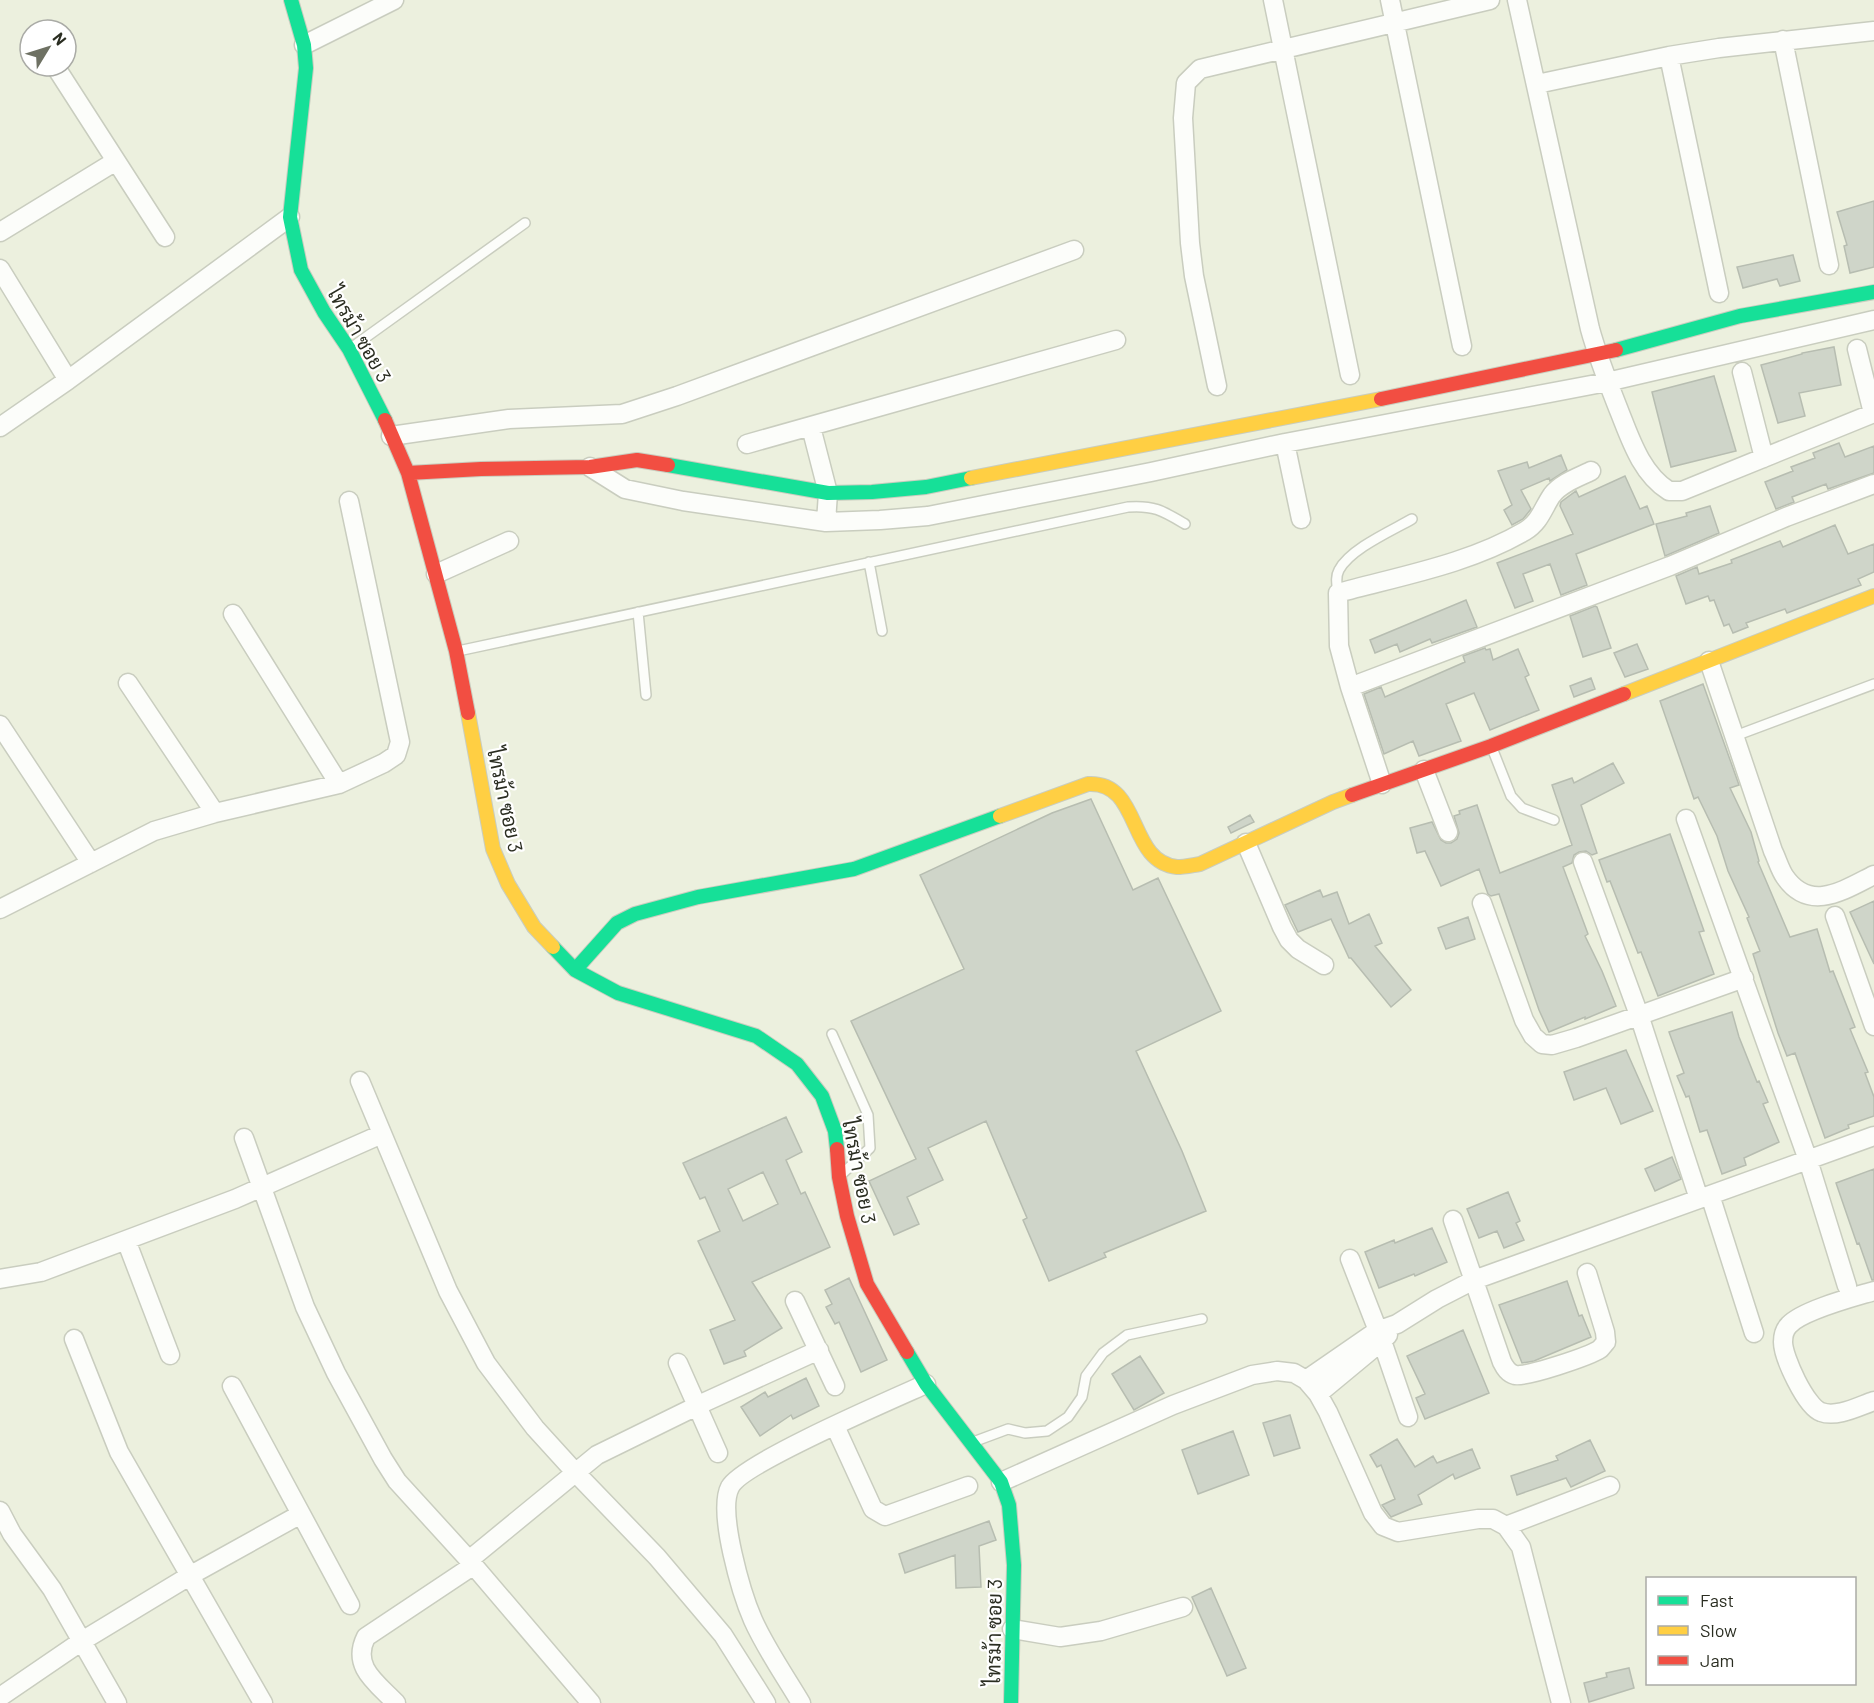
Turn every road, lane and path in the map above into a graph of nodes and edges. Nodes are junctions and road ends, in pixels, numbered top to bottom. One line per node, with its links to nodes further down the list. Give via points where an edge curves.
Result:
1 (291, 0): 10 (street, ไทรม้า ซอย 3)
2 (394, 0): 10 (street)
3 (1273, 0): 11 (street)
4 (1390, 0): 7 (street)
5 (1490, 0): 7 (street)
6 (1517, 0): 14 (street)
7 (1395, 21): 11 (street); 27 (street)
8 (1874, 31): 9 (street)
9 (1783, 40): 12 (street); 21 (street)
10 (304, 45): 16 (street, ไทรม้า ซอย 3, via 306,68)
11 (1283, 50): 32 (street); 35 (street, via 1200,69 1186,82 1183,118 1190,243)
12 (1669, 56): 14 (street); 24 (street)
13 (63, 78): 15 (street)
14 (1537, 84): 30 (street)
15 (116, 161): 18 (street); 19 (street)
16 (290, 217): 28 (street, ไทรม้า ซอย 3, via 301,270); 33 (street)
17 (525, 223): 28 (lane)
18 (0, 232)
19 (165, 237)
20 (1074, 250): 39 (street, via 622,414 509,419)
21 (1829, 265)
22 (0, 269): 33 (street)
23 (1874, 292): 30 (street, via 1740,316)
24 (1719, 293)
25 (1874, 320): 34 (street)
26 (1116, 340): 38 (street)
27 (1462, 346)
28 (349, 349): 39 (street, ไทรม้า ซอย 3)
29 (1857, 349): 36 (street)
30 (1598, 355): 34 (street); 40 (street)
31 (1742, 372): 43 (street)
32 (1350, 375)
33 (68, 380): 37 (street)
34 (1607, 382): 41 (street); 43 (street, via 1640,459 1670,491 1682,490)
35 (1217, 386)
36 (1873, 413): 43 (street)
37 (0, 427)
38 (811, 427): 42 (street); 49 (street)
39 (391, 436): 47 (street, ไทรม้า ซอย 3)
40 (1177, 440): 44 (street); 49 (street, via 926,487)
41 (1285, 443): 44 (street); 51 (street)
42 (747, 444)
43 (1764, 458)
44 (1184, 465): 53 (street, via 928,516)
45 (590, 466): 47 (street); 49 (street, via 637,460); 53 (street, via 626,489)
46 (1591, 471): 58 (street, via 1553,493 1538,522 1505,541 1444,564)
47 (408, 473): 57 (street, ไทรม้า ซอย 3)
48 (1874, 484): 67 (street)
49 (828, 493): 53 (street)
50 (349, 501): 73 (street, via 400,742 396,755)
51 (1301, 519)
52 (1412, 519): 58 (lane, via 1345,562 1336,579)
53 (826, 522)
54 (1185, 524): 56 (lane, via 1159,509 1128,507)
55 (509, 542): 57 (street)
56 (869, 562): 60 (lane); 62 (lane)
57 (436, 574): 63 (street, ไทรม้า ซอย 3)
58 (1338, 593): 67 (street, via 1339,646)
59 (1874, 596): 64 (street)
60 (638, 612): 63 (lane); 68 (lane)
61 (233, 614): 73 (street)
62 (882, 631)
63 (456, 651): 87 (street, ไทรม้า ซอย 3, via 493,849 508,884 534,927)
64 (1709, 661): 70 (street); 71 (street)
65 (128, 683): 75 (street)
66 (1874, 684): 70 (lane)
67 (1350, 687): 74 (street)
68 (646, 694)
69 (0, 726): 81 (street)
70 (1734, 736): 82 (street, via 1773,851 1784,877 1796,889 1824,898)
71 (1491, 746): 72 (street); 77 (lane, via 1511,796 1522,808)
72 (1424, 770): 74 (street); 78 (street)
73 (339, 784): 75 (street)
74 (1378, 785): 79 (street)
75 (215, 813): 81 (street, via 154,831)
76 (1686, 819): 88 (street)
77 (1554, 820)
78 (1448, 832)
79 (1246, 843): 86 (street, via 1289,940); 87 (street, via 1200,864 1175,867 1148,850 1118,794 1101,784 1088,784 854,869 698,897 635,914 616,923)
80 (1583, 862): 89 (street)
81 (91, 863): 84 (street)
82 (1874, 875)
83 (1482, 903): 89 (street, via 1524,1020 1542,1044 1576,1038)
84 (0, 909)
85 (1835, 916): 90 (street)
86 (1324, 964)
87 (575, 970): 97 (street, ไทรม้า ซอย 3, via 618,993 756,1036 797,1064 825,1104 835,1131)
88 (1744, 978): 89 (street); 96 (street)
89 (1640, 1015): 99 (street)
90 (1874, 1026)
91 (832, 1034): 97 (lane, via 868,1115 870,1135 870,1148)
92 (360, 1081): 93 (street)
93 (382, 1134): 98 (street); 127 (street, via 448,1291 486,1363)
94 (1874, 1136): 96 (street)
95 (244, 1138): 98 (street)
96 (1808, 1160): 99 (street); 106 (street)
97 (839, 1177): 117 (street, ไทรม้า ซอย 3, via 867,1284)
98 (262, 1187): 101 (street); 134 (street, via 305,1307 383,1459 397,1481)
99 (1704, 1197): 105 (street); 110 (street)
100 (1453, 1220): 105 (street)
101 (126, 1240): 104 (street, via 41,1272); 114 (street)
102 (1350, 1259): 111 (street)
103 (1587, 1273): 105 (street, via 1606,1342 1600,1349 1523,1376 1506,1370)
104 (0, 1279)
105 (1474, 1280): 111 (street)
106 (1847, 1286)
107 (1874, 1291): 121 (street, via 1797,1319 1790,1324 1783,1340 1794,1375 1816,1410 1829,1414)
108 (795, 1301): 113 (street)
109 (1202, 1319): 125 (lane, via 1127,1335 1103,1353 1086,1376 1082,1398 1068,1418 1047,1431 1008,1429)
110 (1754, 1333)
111 (1380, 1336): 116 (street); 120 (street); 123 (street)
112 (74, 1339): 135 (street, via 119,1452)
113 (819, 1350): 119 (street); 122 (street)
114 (170, 1355)
115 (678, 1363): 122 (street)
116 (1306, 1380): 120 (street); 128 (street, via 1294,1373 1277,1371 1252,1375 1173,1405)
117 (926, 1384): 124 (street); 125 (street, ไทรม้า ซอย 3)
118 (232, 1386): 132 (street)
119 (835, 1386)
120 (1318, 1394): 133 (street, via 1373,1513 1383,1526 1398,1532 1493,1519)
121 (1874, 1401)
122 (698, 1405): 126 (street); 127 (street, via 597,1455)
123 (1408, 1417)
124 (835, 1426): 129 (street, via 873,1509 885,1516); 146 (street, via 738,1476 729,1488 727,1517 732,1554 753,1619)
125 (971, 1443): 128 (street, ไทรม้า ซอย 3)
126 (718, 1453)
127 (574, 1472): 134 (street); 145 (street, via 657,1557 715,1626)
128 (1001, 1482): 138 (street, ไทรม้า ซอย 3, via 1009,1504 1014,1565)
129 (968, 1486)
130 (1611, 1486): 133 (street)
131 (0, 1511): 139 (street)
132 (301, 1514): 135 (street); 136 (street)
133 (1506, 1526): 148 (street, via 1521,1547)
134 (471, 1562): 143 (street, via 366,1637 361,1648 366,1672); 144 (street)
135 (191, 1575): 139 (street); 142 (street)
136 (350, 1605)
137 (1183, 1607): 138 (street, via 1101,1631 1060,1636)
138 (1012, 1629): 147 (street, ไทรม้า ซอย 3)
139 (82, 1641): 140 (street); 141 (street)
140 (0, 1697)
141 (117, 1703)
142 (263, 1703)
143 (396, 1703)
144 (591, 1703)
145 (766, 1703)
146 (801, 1703)
147 (1011, 1703)
148 (1561, 1703)

